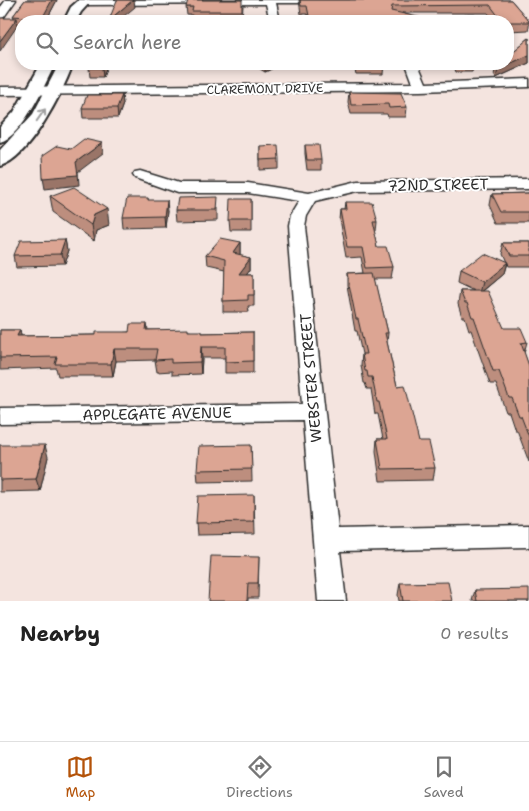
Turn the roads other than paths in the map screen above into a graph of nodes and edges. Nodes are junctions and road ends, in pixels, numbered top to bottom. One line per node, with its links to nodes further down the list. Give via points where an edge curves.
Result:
1 (11, 0): 5 (street)
2 (270, 0): 3 (street); 4 (street); 8 (street)
3 (344, 0)
4 (86, 1): 6 (main road); 7 (main road)
5 (0, 15)
6 (73, 15)
7 (86, 15)
8 (274, 15)
9 (45, 70): 15 (main road)
10 (64, 70): 16 (main road)
11 (414, 70): 13 (street)
12 (529, 83): 13 (street, CLAREMONT DRIVE)
13 (421, 87): 16 (street, CLAREMONT DRIVE)
14 (0, 92): 15 (street, CLAREMONT DRIVE)
15 (34, 92): 16 (street, CLAREMONT DRIVE); 17 (main road, via 21,114)
16 (55, 92): 18 (main road, one-way to 16, via 30,131)
17 (0, 137)
18 (0, 160)
19 (140, 175): 22 (street, via 178,188 248,188)
20 (529, 184): 21 (street, 72ND STREET)
21 (347, 188): 22 (street)
22 (309, 198): 23 (street, WEBSTER STREET, via 296,226)
23 (314, 412): 24 (street, APPLEGATE AVENUE); 26 (street, WEBSTER STREET)
24 (0, 416)
25 (529, 536): 26 (street)
26 (326, 540): 27 (street, WEBSTER STREET)
27 (332, 601)

